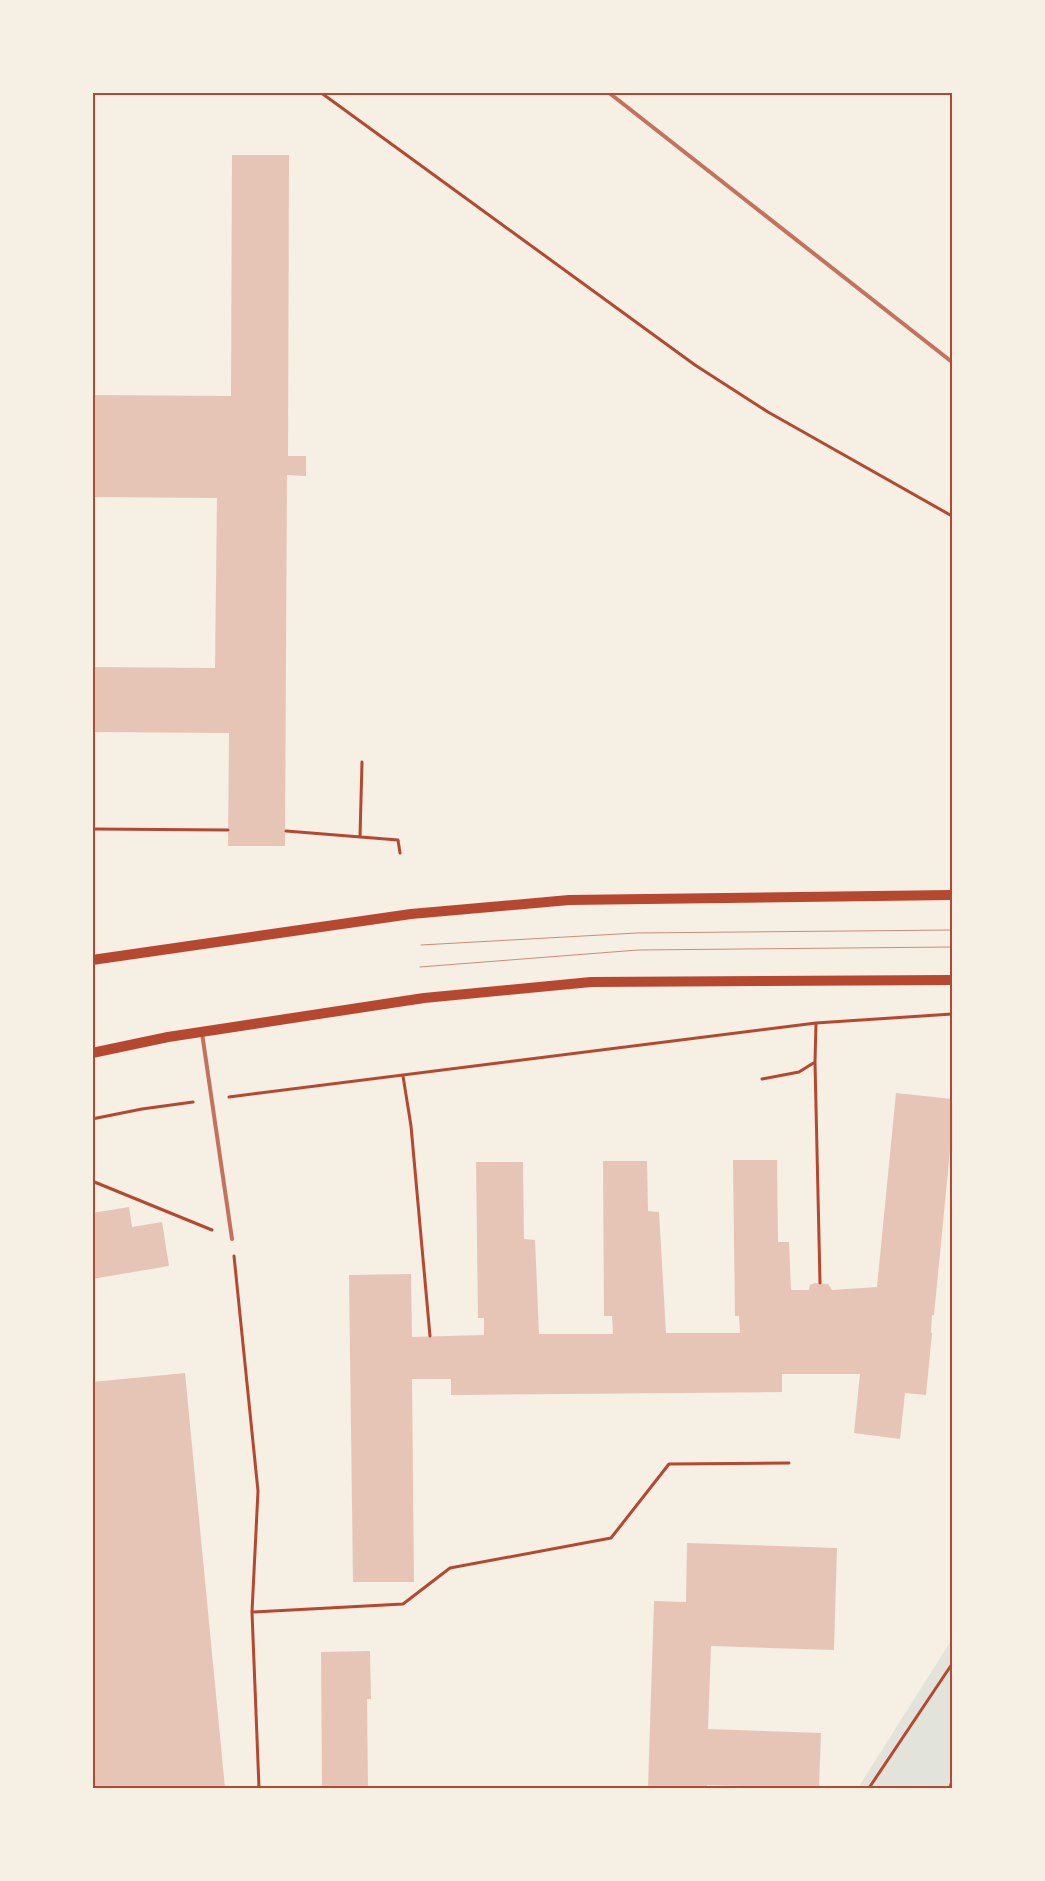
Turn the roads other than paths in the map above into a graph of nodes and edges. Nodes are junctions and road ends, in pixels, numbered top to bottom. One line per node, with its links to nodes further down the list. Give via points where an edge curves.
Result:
1 (608, 92): 2 (lane)
2 (952, 362)
3 (952, 895): 4 (main road, via 569,900 411,914)
4 (92, 960)
5 (952, 980): 6 (main road, via 591,982 424,998)
6 (202, 1031): 7 (main road); 8 (lane)
7 (92, 1053)
8 (232, 1239)

